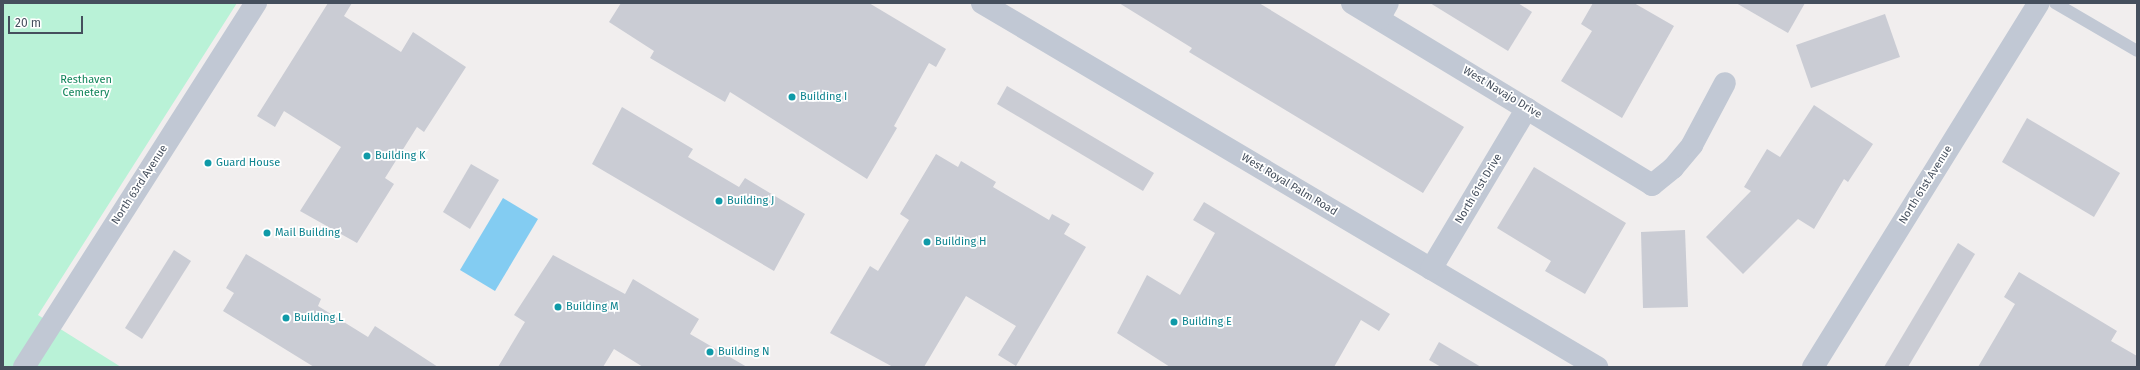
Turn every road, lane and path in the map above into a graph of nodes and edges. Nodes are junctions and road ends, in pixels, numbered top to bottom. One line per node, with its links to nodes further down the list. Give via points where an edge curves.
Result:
1 (256, 3): 11 (street, North 63rd Avenue)
2 (982, 3): 10 (street, West Royal Palm Road)
3 (1352, 3): 6 (street, West Navajo Drive)
4 (2039, 3): 13 (street, North 61st Avenue)
5 (2055, 3): 7 (lane)
6 (1383, 11): 9 (street, West Navajo Drive)
7 (2137, 51)
8 (1725, 83): 9 (street, West Navajo Drive, via 1692,145 1673,168 1652,184)
9 (1527, 108): 10 (street, North 61st Drive)
10 (1431, 269): 12 (street, West Royal Palm Road)
11 (24, 367)
12 (1597, 367)
13 (1813, 367)

